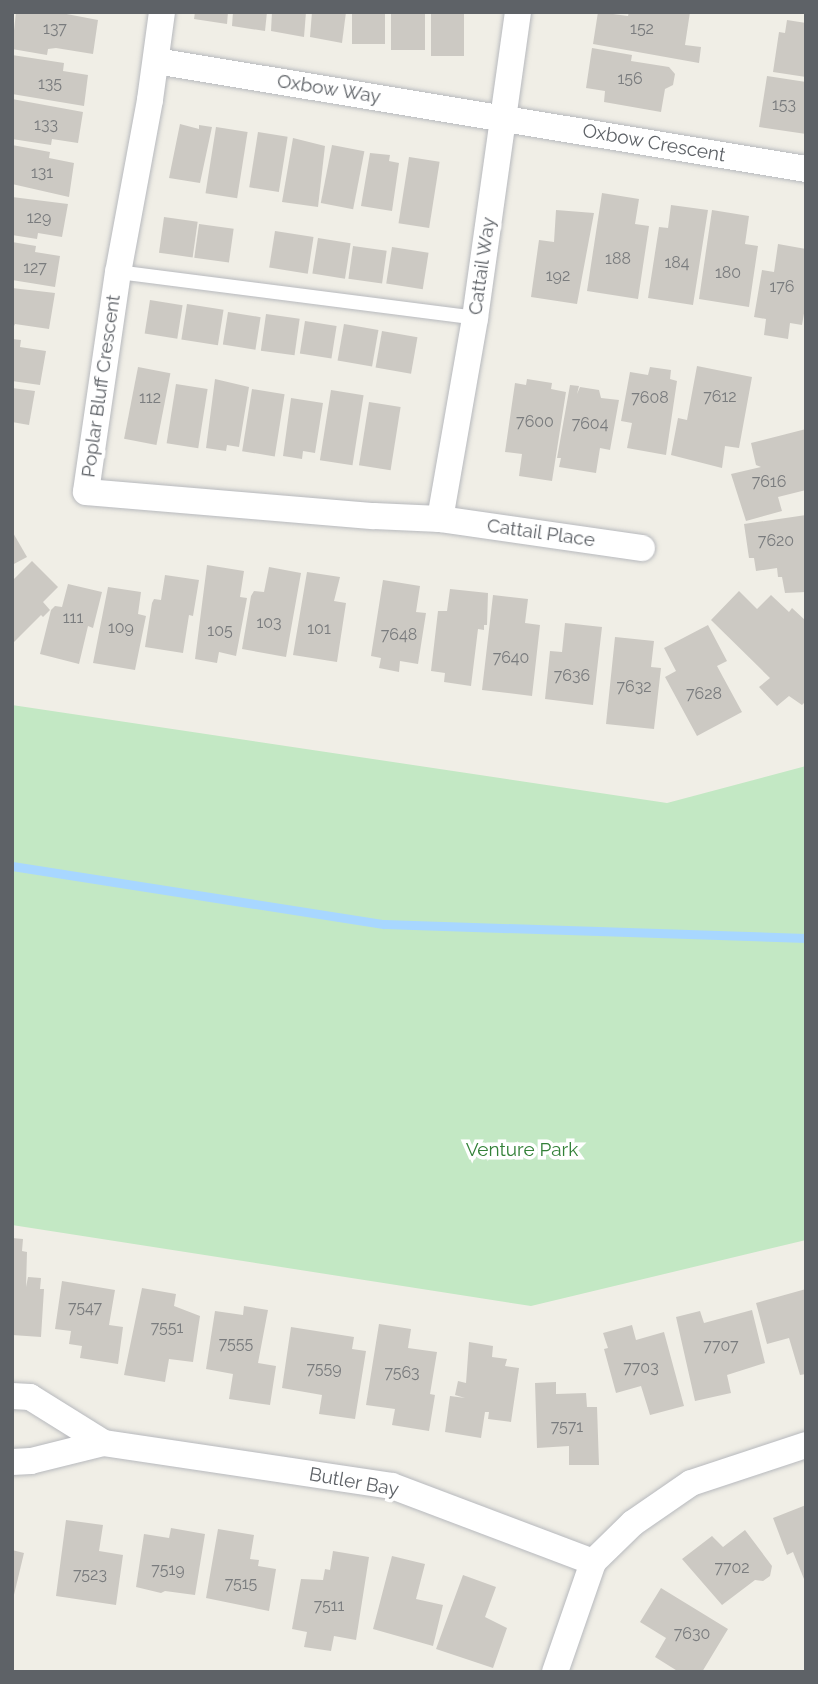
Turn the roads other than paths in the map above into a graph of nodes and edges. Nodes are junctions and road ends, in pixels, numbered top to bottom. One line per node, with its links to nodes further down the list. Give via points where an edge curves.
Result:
1 (162, 12): 3 (street, Poplar Bluff Crescent)
2 (518, 12): 4 (street, Cattail Way)
3 (156, 61): 4 (street, Oxbow Way); 6 (street, Poplar Bluff Crescent)
4 (503, 117): 5 (street, Oxbow Crescent); 7 (street, Cattail Way)
5 (806, 169)
6 (118, 272): 7 (lane); 8 (street, Poplar Bluff Crescent, via 86,492)
7 (475, 318): 8 (street, Cattail Way)
8 (440, 519): 9 (street, Cattail Place)
9 (642, 548)
10 (12, 1396): 11 (street, Butler Bay, via 30,1397)
11 (104, 1443): 13 (street, Butler Bay); 14 (street, Butler Bay, via 392,1486)
12 (806, 1445): 14 (street, via 691,1483 633,1523)
13 (12, 1462)
14 (593, 1562): 15 (street)
15 (555, 1672)

